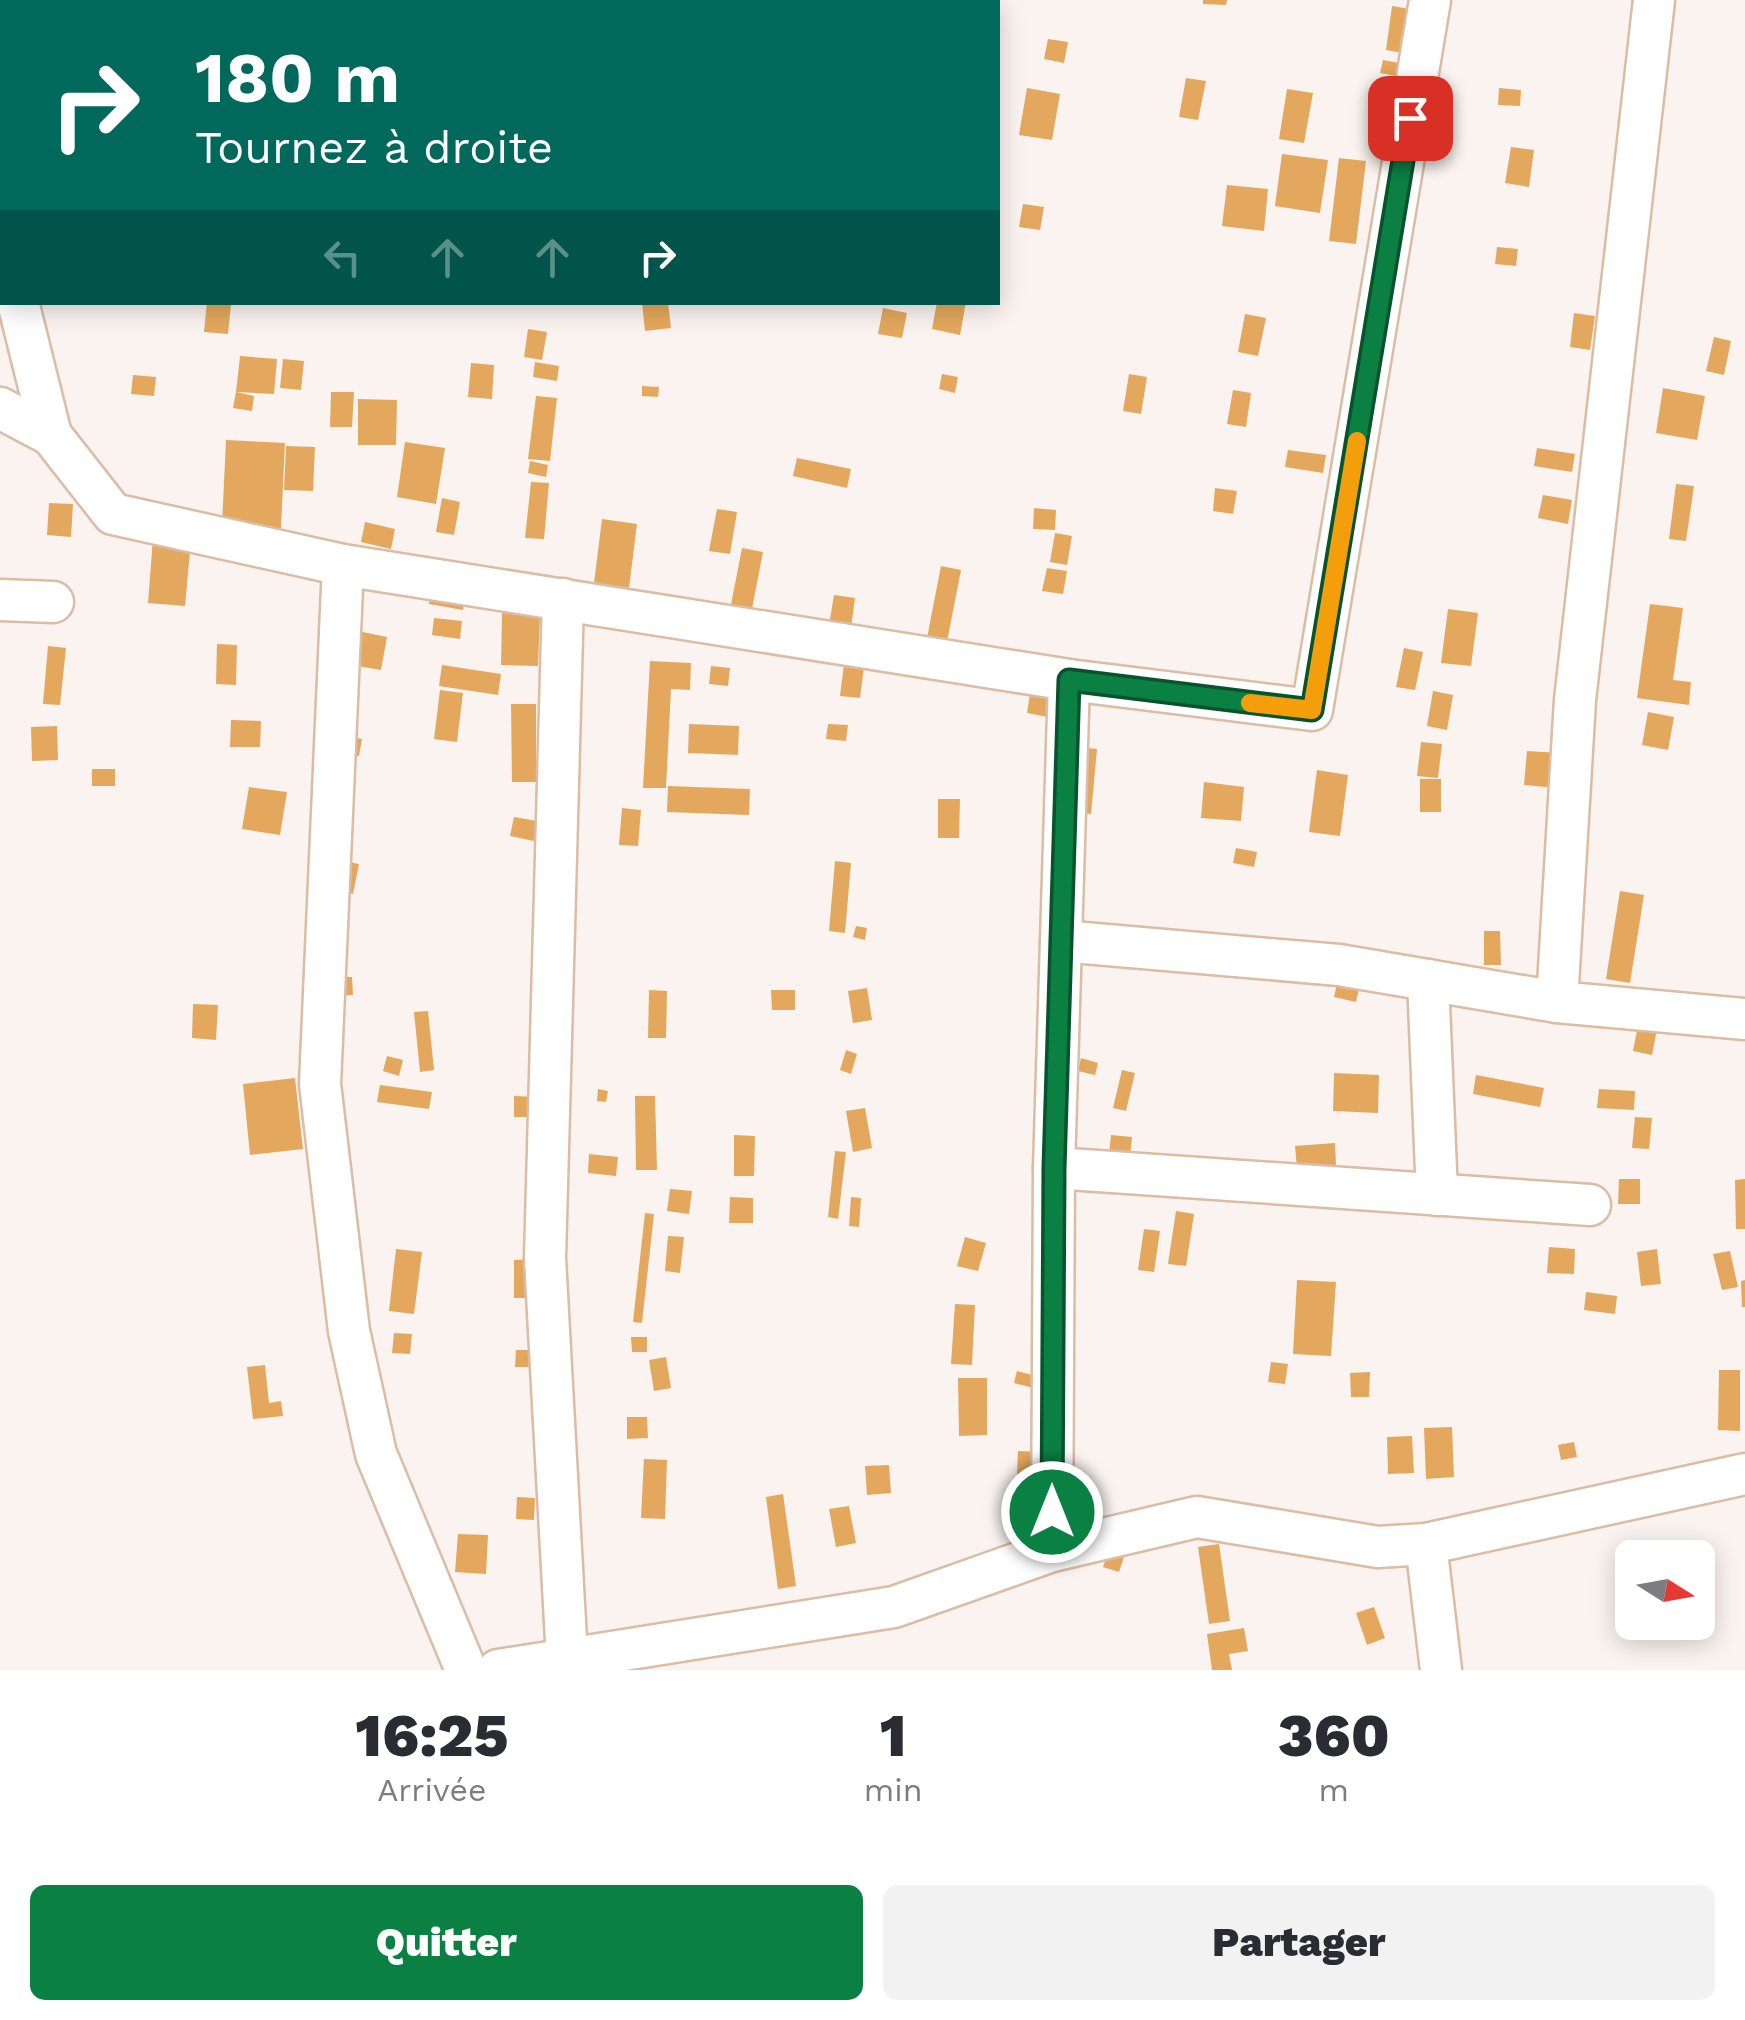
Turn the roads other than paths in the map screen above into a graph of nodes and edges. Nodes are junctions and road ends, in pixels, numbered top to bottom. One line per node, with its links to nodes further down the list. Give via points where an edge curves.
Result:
1 (1430, 0): 10 (street, via 1312,710)
2 (1654, 0): 13 (street, via 1575,700)
3 (19, 305): 5 (street)
4 (0, 408): 5 (street)
5 (51, 435): 6 (street, via 113,514)
6 (343, 565): 7 (street); 22 (street, via 320,1084 349,1330 376,1454)
7 (563, 599): 10 (street); 21 (street, via 545,1258)
8 (0, 600): 9 (street)
9 (53, 602)
10 (1069, 680): 11 (street)
11 (1061, 941): 12 (street, via 1339,965); 15 (street)
12 (1428, 980): 13 (street); 16 (street)
13 (1557, 1002): 14 (street)
14 (1745, 1020)
15 (1054, 1168): 16 (street); 20 (street)
16 (1437, 1194): 17 (street)
17 (1590, 1205)
18 (1745, 1474): 19 (street)
19 (1426, 1544): 20 (street, via 1378,1546 1197,1517); 24 (street)
20 (1052, 1551): 21 (street, via 894,1608)
21 (568, 1659): 23 (street)
22 (466, 1670)
23 (498, 1670)
24 (1442, 1670)

